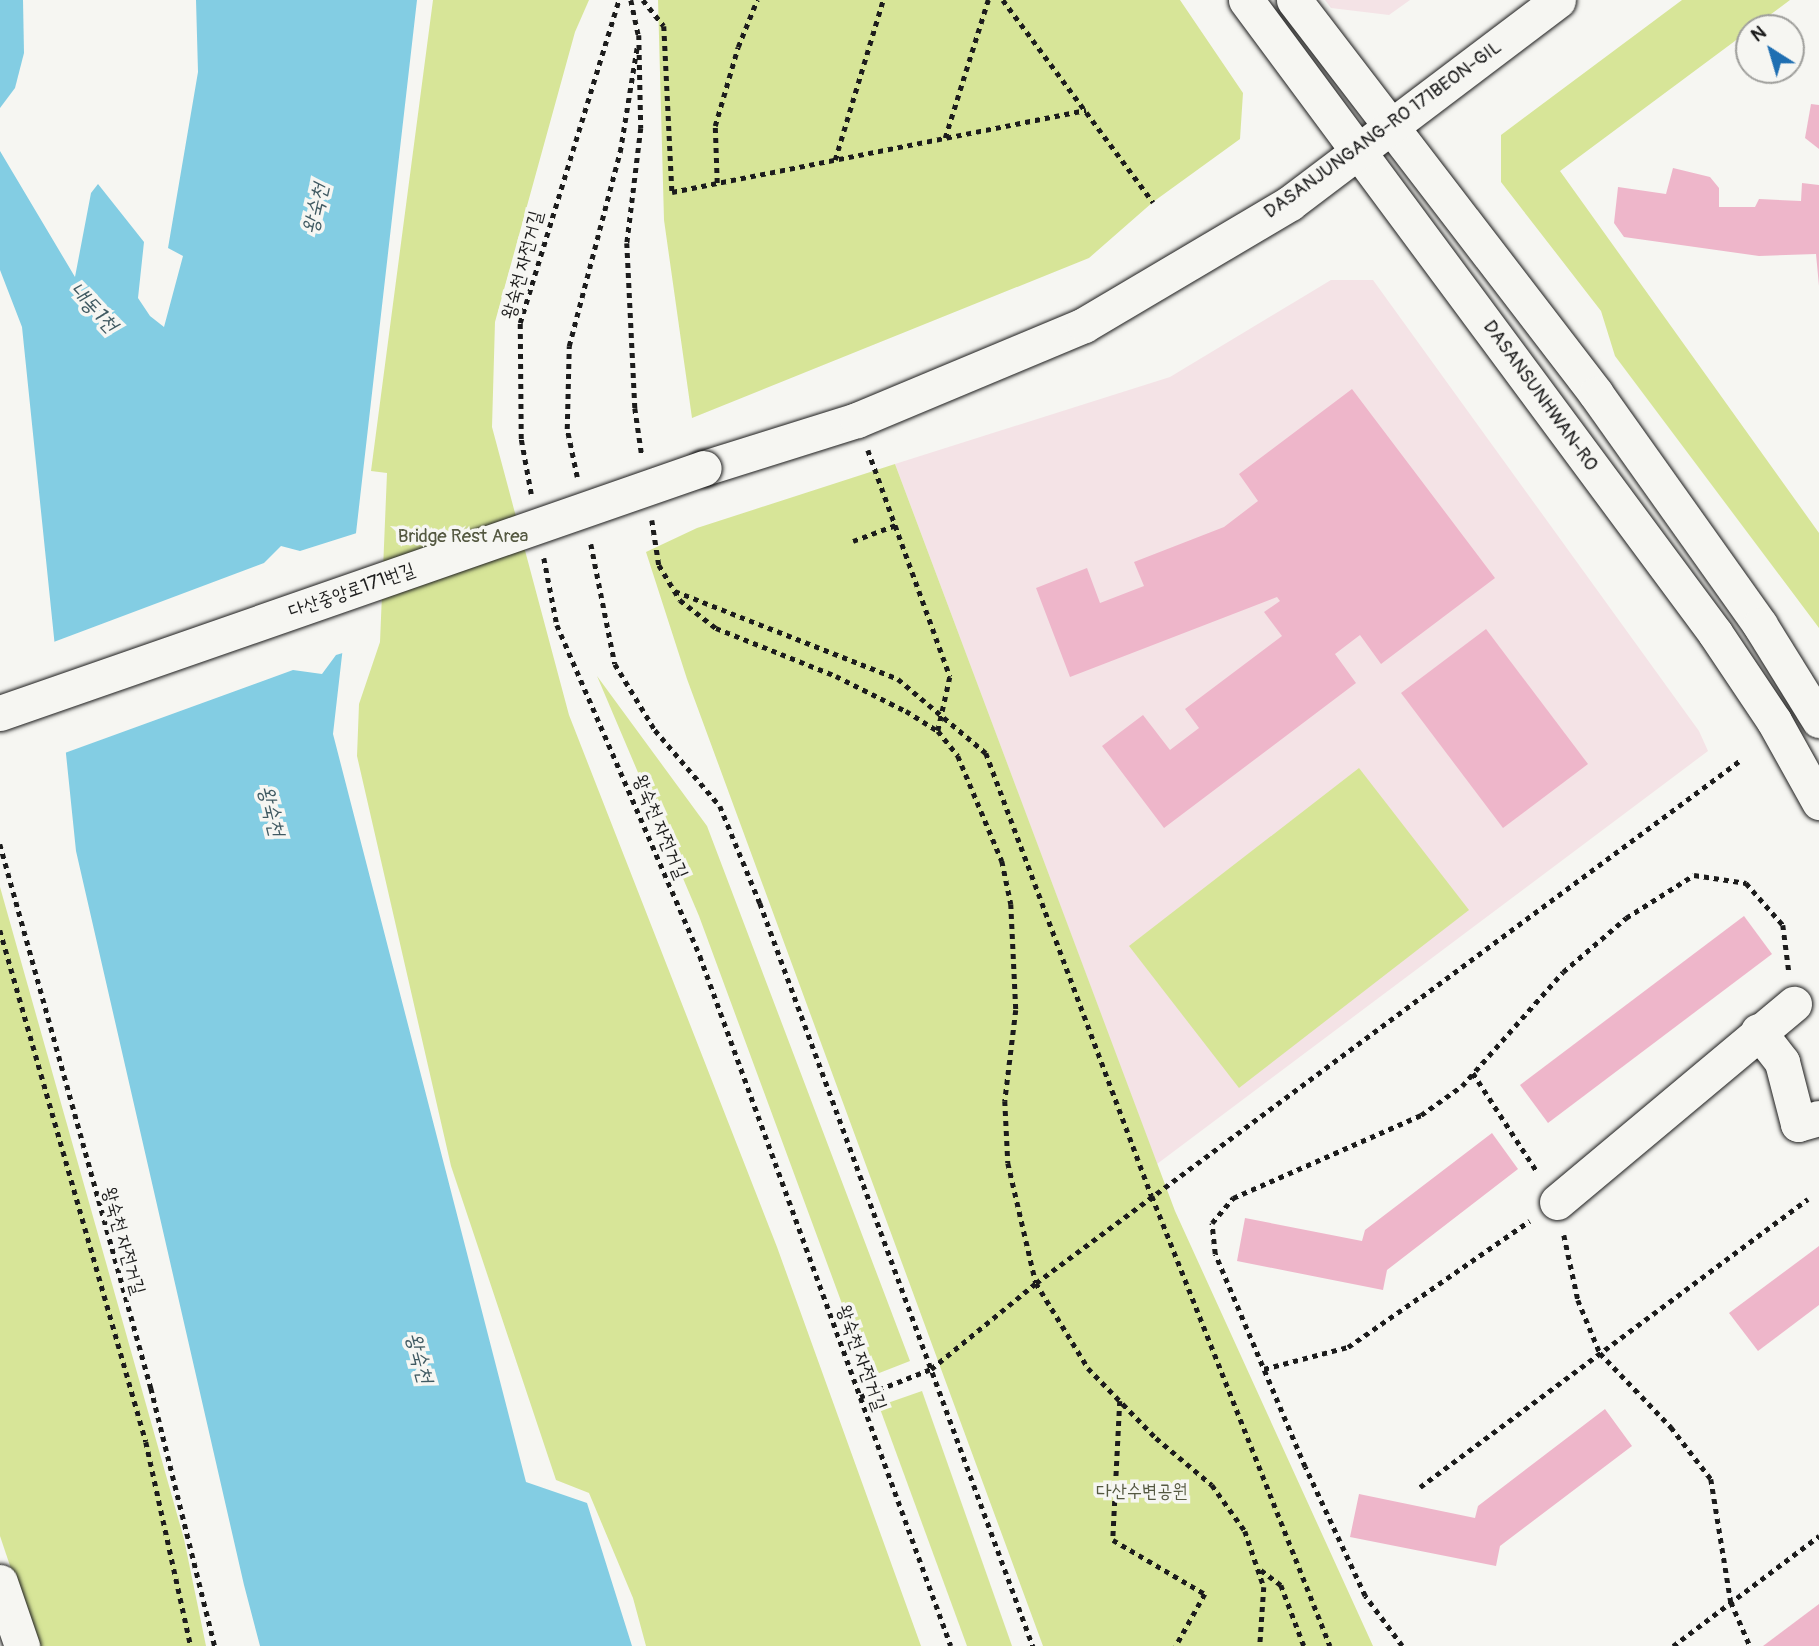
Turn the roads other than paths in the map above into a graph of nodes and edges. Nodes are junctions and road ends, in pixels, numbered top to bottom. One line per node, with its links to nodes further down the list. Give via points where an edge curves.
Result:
1 (1246, 0): 5 (street, DASANSUNHWAN-RO)
2 (1294, 0): 4 (street)
3 (1558, 0): 4 (street, DASANJUNGANG-RO 171BEON-GIL)
4 (1391, 124): 5 (street, DASANJUNGANG-RO 171BEON-GIL); 8 (street, via 1596,394 1760,625)
5 (1358, 150): 6 (street, DASANJUNGANG-RO 171BEON-GIL, via 1290,203 1084,326 857,420); 9 (street, DASANSUNHWAN-RO, via 1715,634 1774,721)
6 (704, 468): 7 (street, 다산중앙로171번길, bridge)
7 (0, 713)
8 (1819, 720)
9 (1819, 802)
10 (1794, 1004): 11 (street)
11 (1758, 1031): 12 (street, via 1782,1062 1798,1124); 13 (street)
12 (1819, 1118)
13 (1557, 1202)
14 (0, 1582): 15 (street)
15 (22, 1646)

